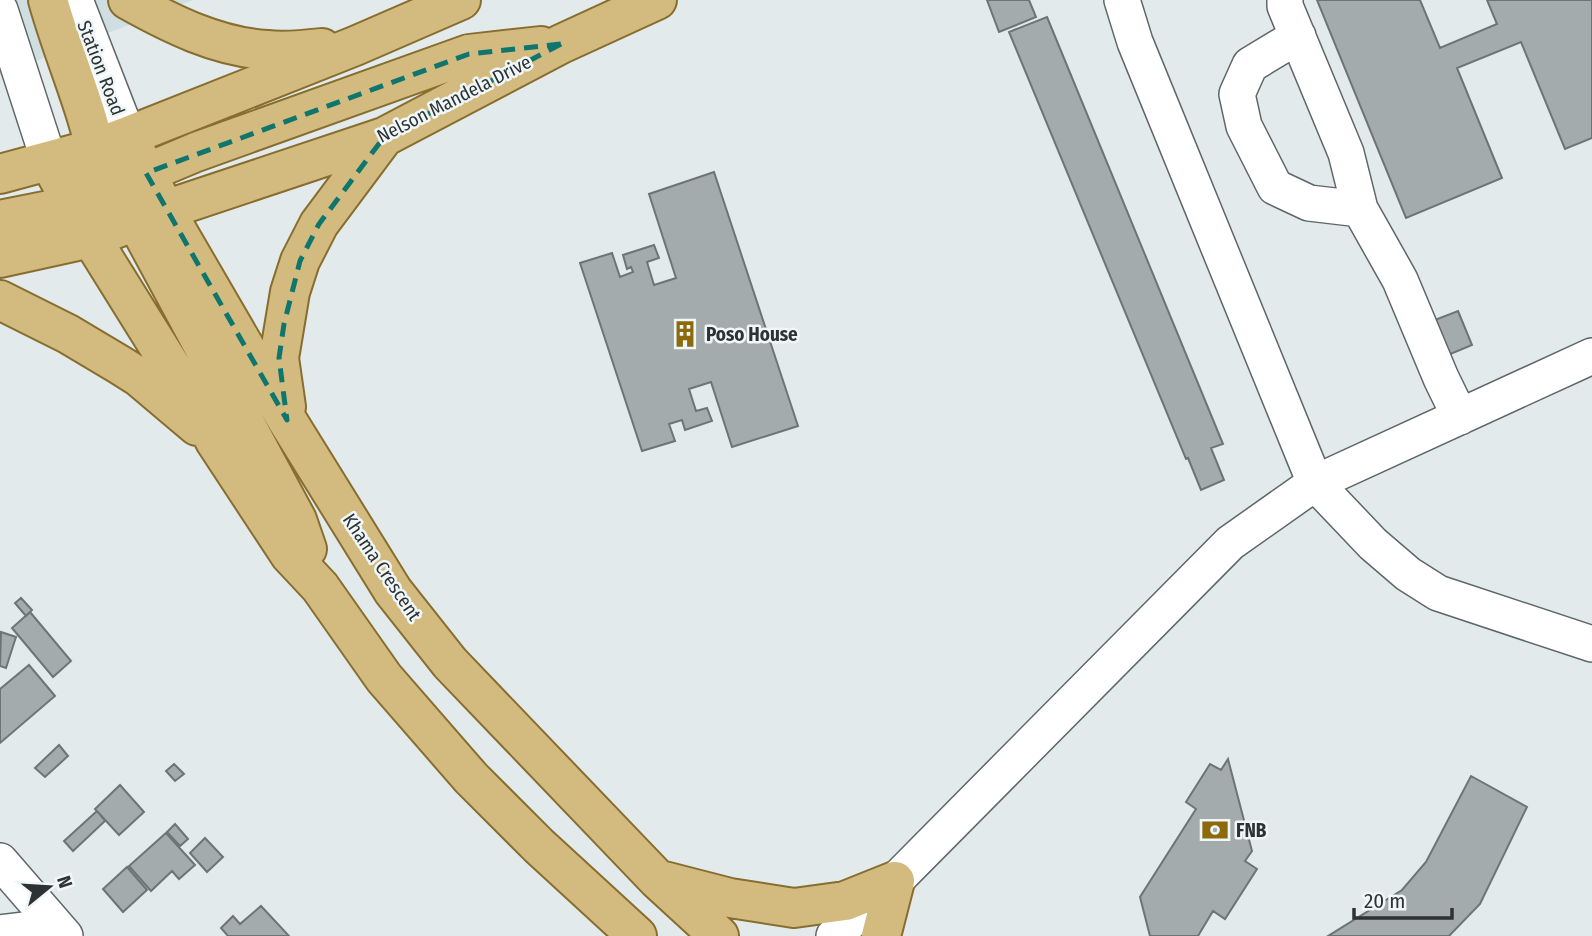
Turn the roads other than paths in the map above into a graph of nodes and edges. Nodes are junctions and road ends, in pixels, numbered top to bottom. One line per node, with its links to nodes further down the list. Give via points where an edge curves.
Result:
1 (48, 0): 17 (main road, via 80,94)
2 (75, 0): 17 (street, Station Road)
3 (128, 0): 13 (main road, via 211,40 252,49)
4 (461, 0): 13 (main road)
5 (657, 0): 12 (main road, Nelson Mandela Drive)
6 (1098, 0): 11 (street)
7 (1122, 0): 11 (street)
8 (1284, 0): 10 (street)
9 (0, 10): 15 (street)
10 (1298, 36): 18 (street, via 1346,153); 18 (street, via 1251,65 1237,94 1244,126 1275,187 1309,202)
11 (1135, 42): 27 (street)
12 (561, 44): 14 (main road, Nelson Mandela Drive); 17 (main road, via 469,54 209,147)
13 (355, 46): 17 (main road)
14 (384, 137): 17 (main road, Nelson Mandela Drive); 25 (main road, via 319,224 300,261 279,358)
15 (49, 161): 16 (main road); 17 (main road)
16 (0, 174)
17 (120, 184): 19 (main road); 20 (main road); 25 (main road, Khama Crescent); 28 (main road, via 297,520)
18 (1360, 209): 24 (street, via 1401,280)
19 (0, 220)
20 (91, 238): 21 (main road); 26 (main road)
21 (0, 258)
22 (0, 300): 26 (main road, via 121,365)
23 (1592, 356): 24 (street)
24 (1460, 417): 27 (street)
25 (287, 420): 31 (main road, Khama Crescent, via 393,591 450,663)
26 (215, 441): 28 (main road, via 290,555)
27 (1315, 483): 29 (street, via 1373,544 1438,593); 32 (street, via 1230,543)
28 (320, 587): 33 (main road, via 384,678 471,778)
29 (1592, 645)
30 (0, 861): 34 (street)
31 (658, 880): 32 (main road, via 794,908 845,901); 36 (main road, Khama Crescent)
32 (895, 881): 37 (street); 38 (main road)
33 (623, 930)
34 (60, 931): 35 (street)
35 (0, 933)
36 (719, 936)
37 (834, 936)
38 (881, 936)

